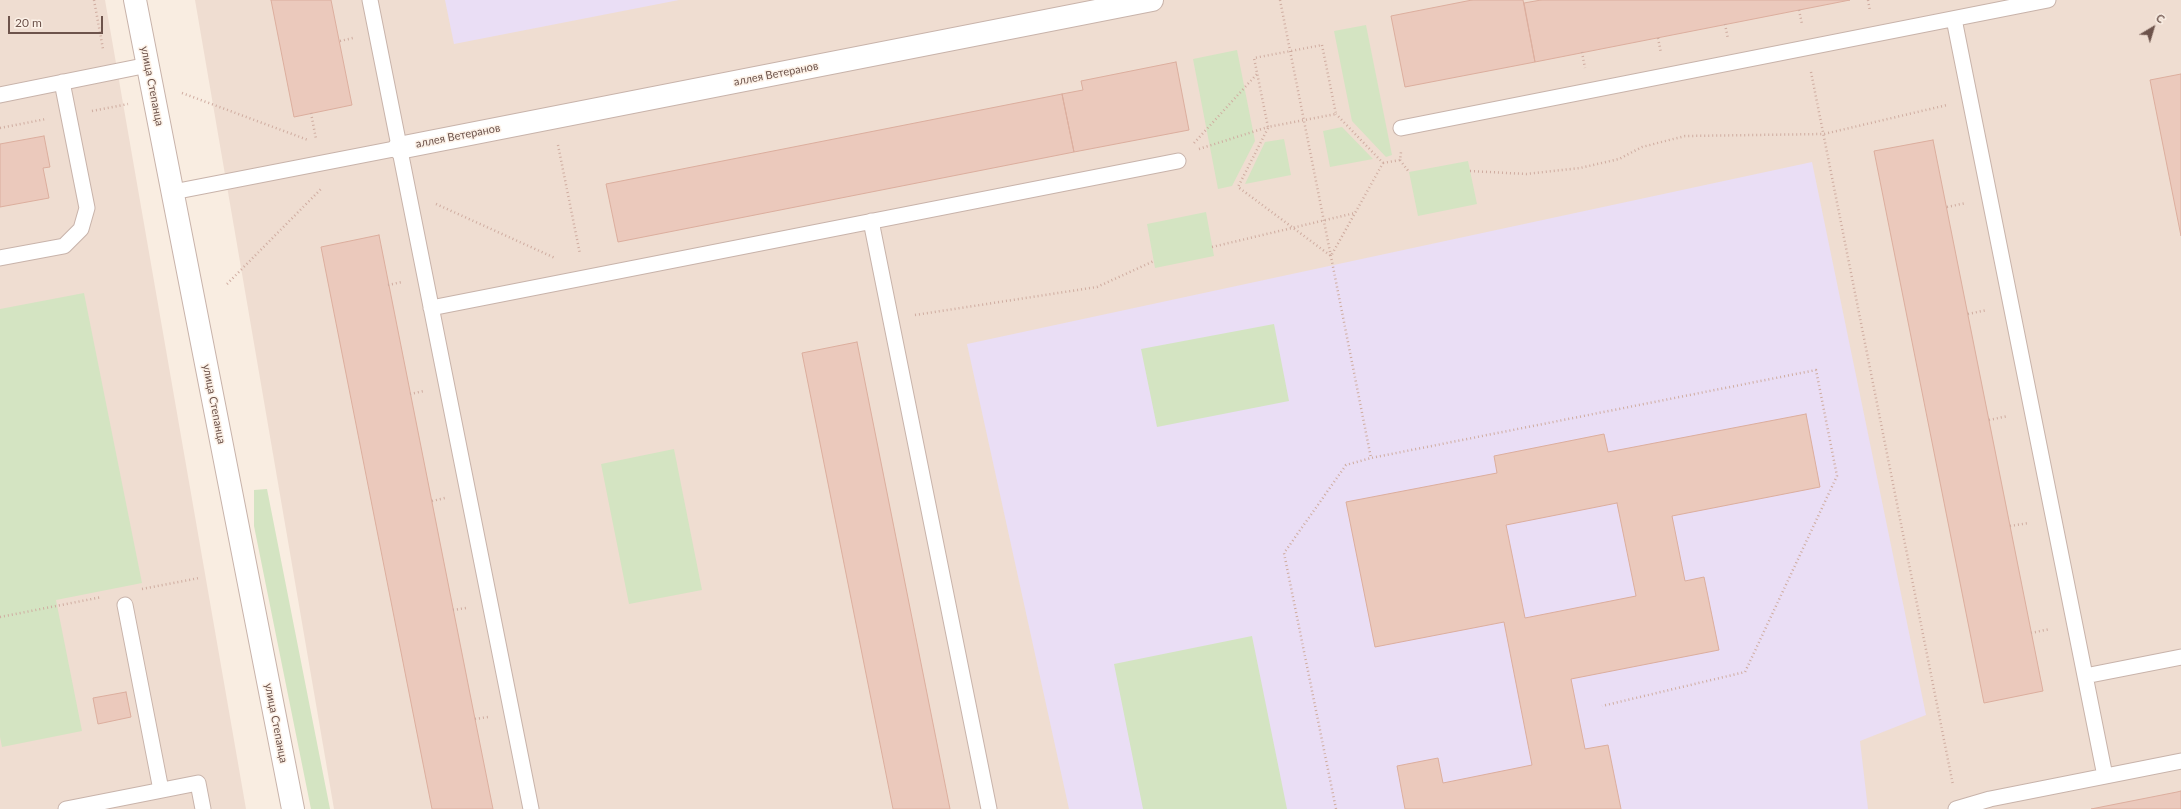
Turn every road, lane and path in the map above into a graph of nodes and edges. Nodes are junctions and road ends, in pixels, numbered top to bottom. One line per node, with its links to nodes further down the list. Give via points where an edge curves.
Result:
1 (94, 0): 11 (path)
2 (135, 0): 10 (street, улица Степанца)
3 (370, 0): 24 (lane)
4 (1152, 0): 19 (street, аллея Ветеранов)
5 (1280, 0): 9 (path)
6 (2048, 0): 7 (lane)
7 (1954, 19): 8 (lane); 16 (lane)
8 (1807, 48): 22 (lane); 23 (path)
9 (1290, 51): 12 (path, via 1254,58); 18 (path, via 1322,45); 20 (path)
10 (148, 65): 11 (lane); 30 (street, улица Степанца)
11 (108, 73): 13 (lane)
12 (1257, 74): 21 (path); 26 (path)
13 (62, 82): 15 (lane); 40 (lane, via 87,208 81,229 64,246)
14 (184, 92): 17 (path, via 317,143)
15 (0, 94)
16 (1971, 100): 23 (path); 61 (lane)
17 (311, 113)
18 (1336, 114): 20 (path); 34 (path, via 1383,164)
19 (553, 118): 24 (street, аллея Ветеранов); 42 (path)
20 (1304, 120): 21 (path); 35 (path)
21 (1268, 127): 26 (path); 37 (path, via 1238,187)
22 (1401, 128)
23 (1824, 134): 28 (path, via 1685,136 1642,148 1619,159 1580,168 1526,174); 66 (path)
24 (399, 148): 25 (lane); 31 (lane)
25 (352, 157): 30 (lane); 43 (path)
26 (1182, 157): 36 (lane)
27 (1400, 160): 29 (path)
28 (1470, 171)
29 (1409, 172)
30 (173, 192): 69 (street, улица Степанца)
31 (408, 192): 42 (path); 44 (lane)
32 (1972, 202): 33 (path)
33 (1947, 207)
34 (1355, 213): 35 (path); 39 (path)
35 (1324, 220): 37 (path); 39 (path)
36 (871, 221): 42 (lane); 47 (lane)
37 (1292, 228): 38 (path); 39 (path)
38 (1212, 246)
39 (1331, 256): 50 (path)
40 (0, 258)
41 (1154, 261): 47 (path, via 1097,287)
42 (584, 274): 44 (lane)
43 (227, 284)
44 (431, 308): 70 (lane)
45 (1993, 309): 46 (path)
46 (1968, 314)
47 (891, 319): 71 (lane)
48 (2014, 415): 49 (path)
49 (1989, 420)
50 (1370, 458): 62 (path, via 1816,370 1837,476 1745,672); 72 (path, via 1346,465 1284,553)
51 (2036, 522): 52 (path)
52 (2010, 526)
53 (199, 578): 54 (path)
54 (139, 590)
55 (109, 596): 57 (path)
56 (124, 605): 65 (lane)
57 (0, 617)
58 (2057, 628): 59 (path)
59 (2031, 633)
60 (2181, 657): 61 (lane)
61 (2085, 676): 64 (lane)
62 (1602, 706)
63 (2181, 761): 64 (lane)
64 (2105, 776): 66 (lane)
65 (161, 790): 67 (lane); 68 (lane, via 198,783)
66 (1957, 808)
67 (66, 809)
68 (203, 809)
69 (292, 809)
70 (531, 809)
71 (989, 809)
72 (1336, 809)

